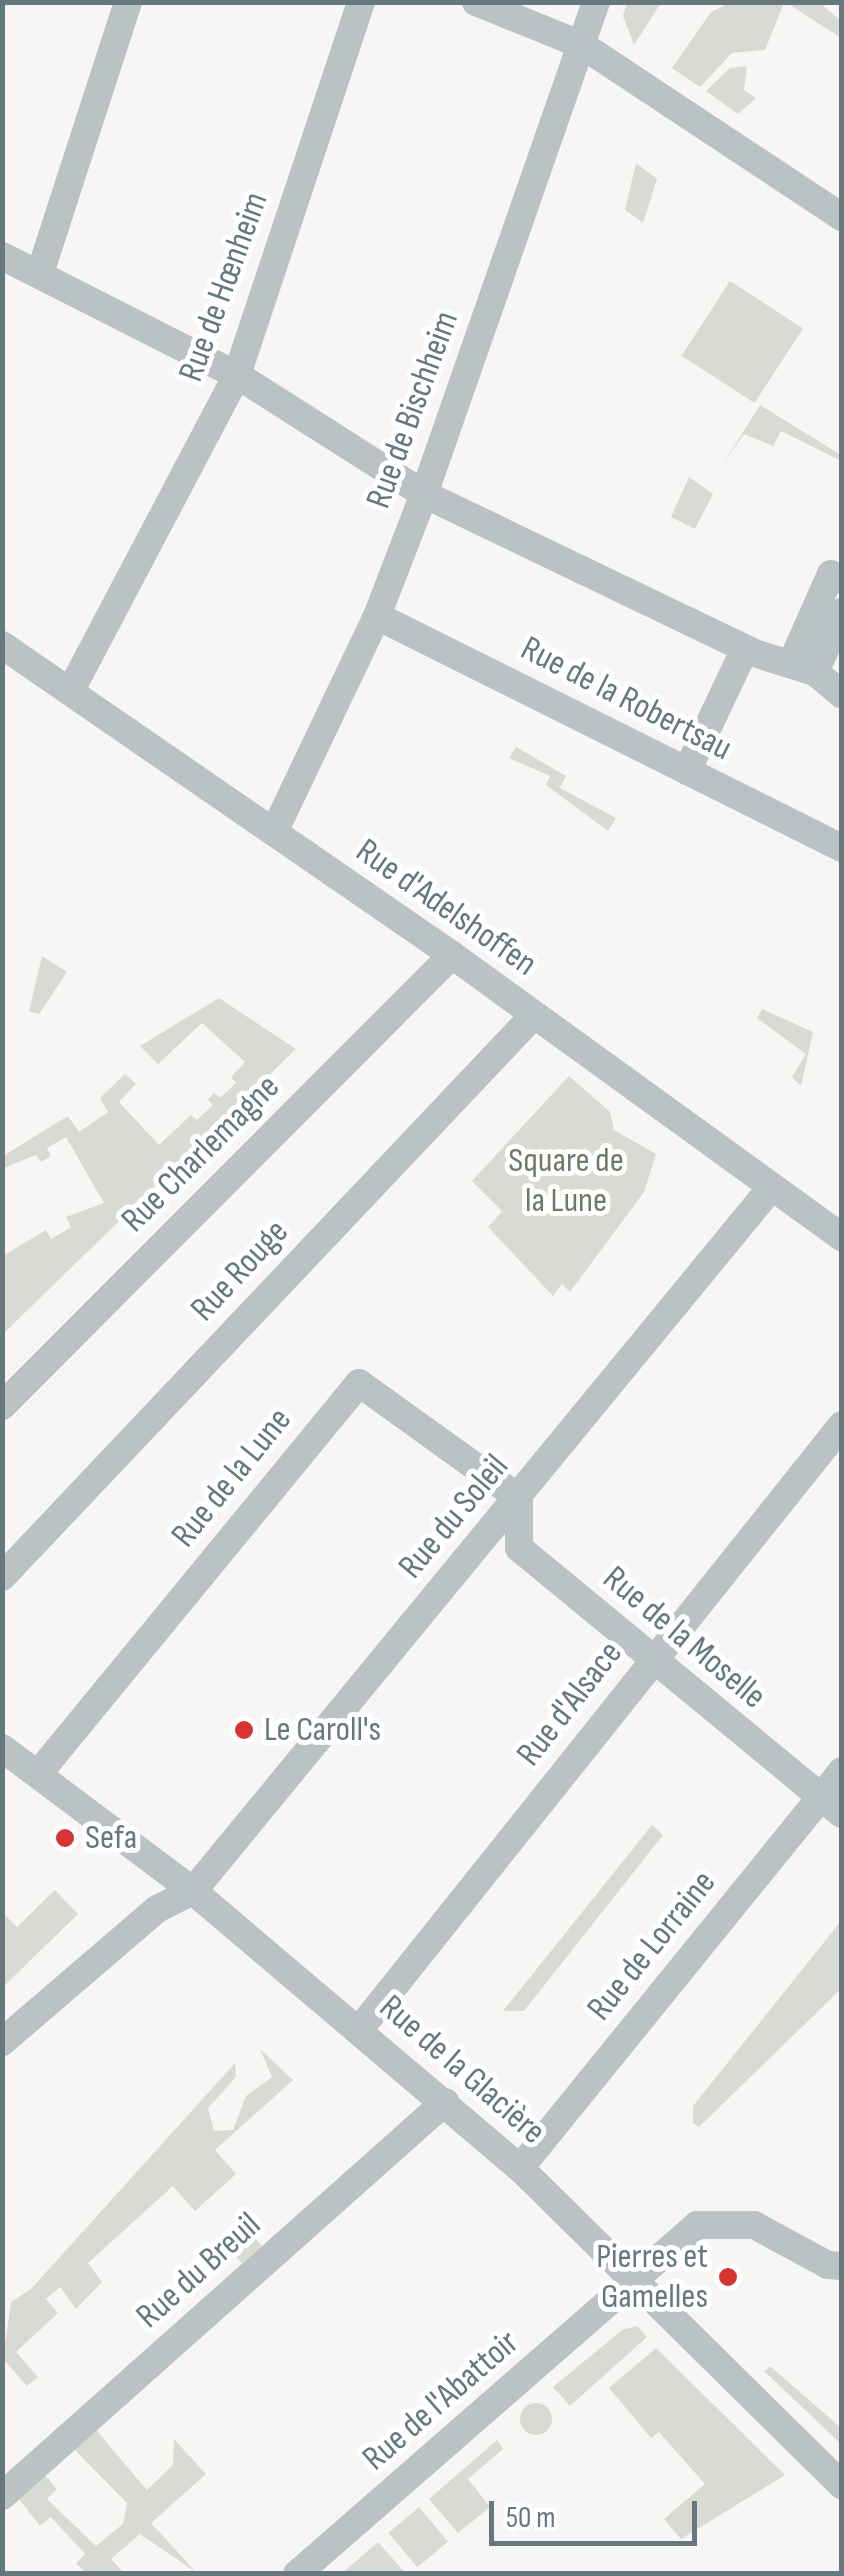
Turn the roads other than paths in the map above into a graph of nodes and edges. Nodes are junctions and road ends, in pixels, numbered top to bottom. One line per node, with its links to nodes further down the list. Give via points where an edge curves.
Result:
1 (128, 2): 8 (street)
2 (361, 2): 9 (street, Rue de Hœnheim)
3 (476, 2): 5 (street)
4 (596, 2): 5 (street, Rue de Bischheim)
5 (582, 45): 6 (street); 10 (street, Rue de Bischheim)
6 (842, 217)
7 (2, 256): 8 (street)
8 (40, 273): 9 (street)
9 (238, 375): 10 (street); 17 (street, Rue de Hœnheim)
10 (424, 494): 13 (street, Rue de Bischheim); 15 (street)
11 (842, 580): 16 (street, via 831,574)
12 (842, 612): 16 (street)
13 (377, 616): 19 (street, Rue de la Robertsau); 20 (street, Rue de Bischheim)
14 (2, 646): 17 (street, Rue d'Adelshoffen)
15 (745, 648): 16 (street); 19 (street)
16 (804, 667): 18 (street)
17 (71, 690): 20 (street, Rue d'Adelshoffen)
18 (842, 694)
19 (687, 771): 21 (street, Rue de la Robertsau)
20 (274, 832): 22 (street, Rue d'Adelshoffen)
21 (842, 848)
22 (452, 955): 23 (street, Rue d'Adelshoffen); 26 (street, Rue Charlemagne)
23 (533, 1016): 24 (street, Rue d'Adelshoffen); 29 (street, Rue Rouge)
24 (770, 1189): 25 (street, Rue d'Adelshoffen); 28 (street, Rue du Soleil)
25 (842, 1237)
26 (2, 1406)
27 (842, 1424): 30 (street, Rue d'Alsace)
28 (520, 1498): 30 (street, Rue de la Moselle, via 519,1548); 33 (street, Rue de la Lune, via 359,1382); 35 (street, Rue du Soleil)
29 (2, 1577)
30 (652, 1661): 34 (street, Rue de la Moselle); 36 (street, Rue d'Alsace)
31 (2, 1748): 33 (street, Rue de la Glacière)
32 (842, 1771): 34 (street, Rue de Lorraine)
33 (38, 1774): 35 (street, Rue de la Glacière)
34 (831, 1806): 39 (street, Rue de Lorraine)
35 (193, 1891): 36 (street, Rue de la Glacière); 37 (street, via 157,1909)
36 (359, 2030): 38 (street, Rue de la Glacière)
37 (2, 2042)
38 (445, 2102): 39 (street, Rue de la Glacière); 43 (street, Rue du Breuil)
39 (520, 2168): 41 (street, Rue de la Glacière)
40 (842, 2266): 41 (street, Rue de l'Abattoir, via 828,2266 754,2225 698,2225)
41 (634, 2284): 42 (street, Rue de la Glacière); 44 (street, Rue de l'Abattoir)
42 (842, 2485)
43 (2, 2496)
44 (296, 2574)

